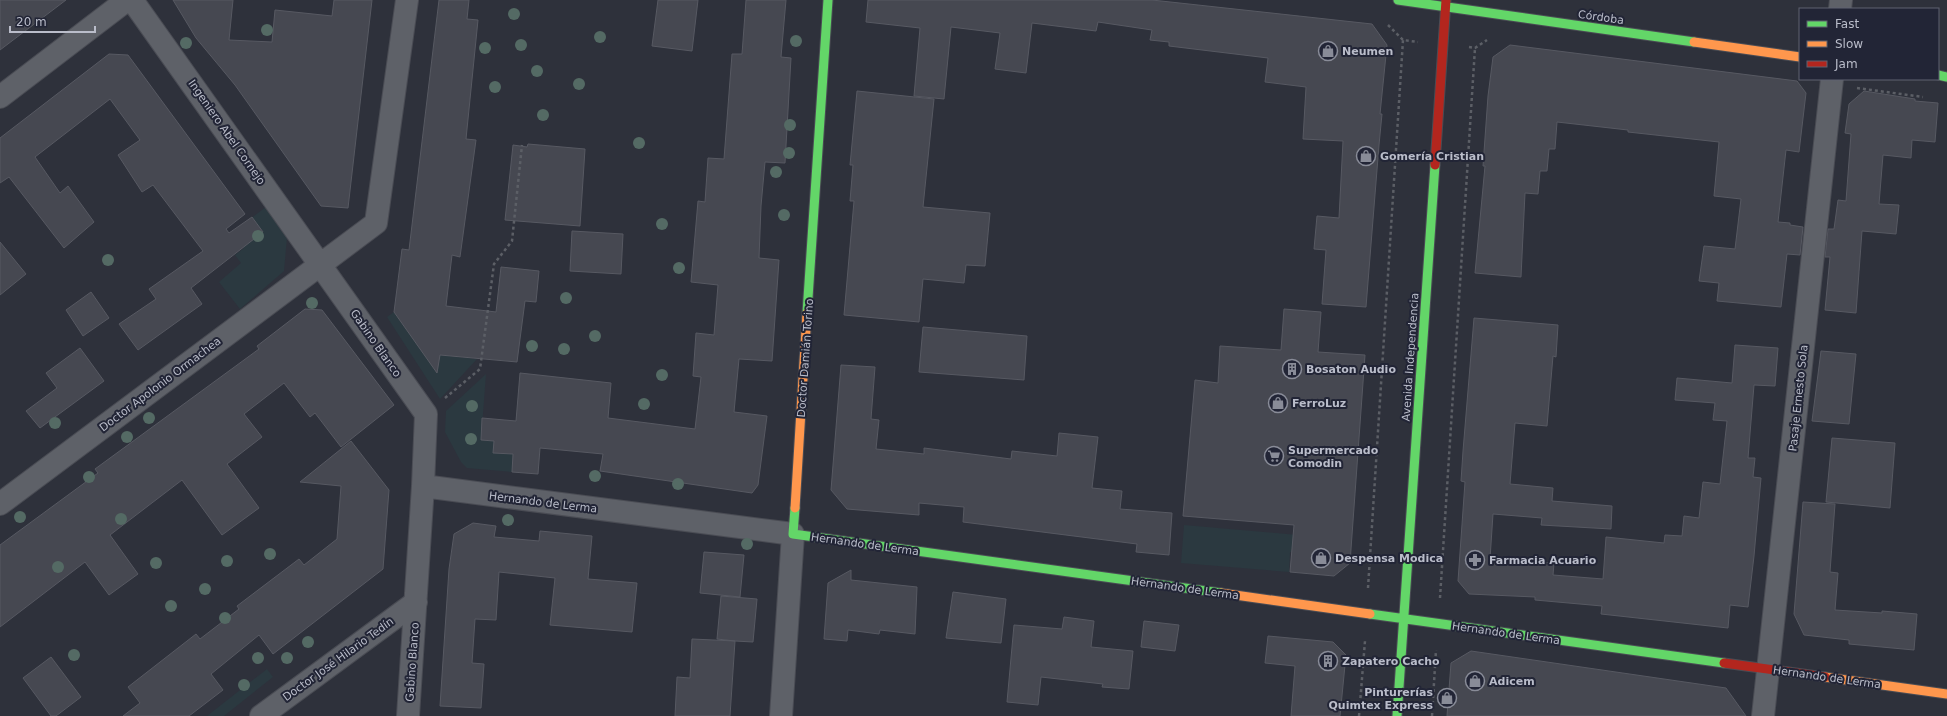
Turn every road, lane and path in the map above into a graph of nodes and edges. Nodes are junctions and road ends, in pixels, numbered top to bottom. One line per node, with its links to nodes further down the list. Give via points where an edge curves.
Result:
1 (127, 0): 13 (street)
2 (132, 0): 15 (street, Ingeniero Abel Cornejo)
3 (407, 0): 15 (street, via 376,224)
4 (828, 0): 19 (main road, Doctor Damián Torino)
5 (1398, 0): 6 (main road, Córdoba)
6 (1446, 3): 9 (main road, Avenida Independencia); 11 (main road, Córdoba)
7 (1386, 22): 8 (path)
8 (1403, 40): 9 (path); 20 (path)
9 (1443, 45): 23 (main road, Avenida Independencia)
10 (1475, 48): 21 (path)
11 (1799, 57)
12 (1832, 80): 26 (street, Pasaje Ernesto Sola)
13 (0, 97)
14 (522, 145): 16 (path, via 512,241 494,264 480,369)
15 (321, 265): 16 (street, Gabino Blanco); 18 (street, Doctor Apolonio Ormachea)
16 (426, 414): 17 (street, Gabino Blanco)
17 (423, 486): 19 (street, Hernando de Lerma); 22 (street, Gabino Blanco)
18 (0, 504)
19 (793, 534): 23 (main road, Hernando de Lerma); 30 (street, Doctor Damián Torino)
20 (1368, 588)
21 (1440, 600)
22 (416, 602): 28 (street, Doctor José Hilario Tedín); 29 (street, Gabino Blanco)
23 (1405, 619): 26 (main road, Hernando de Lerma); 32 (main road, Avenida Independencia)
24 (1365, 641): 31 (path)
25 (1436, 650): 33 (path)
26 (1768, 668): 27 (main road, Hernando de Lerma); 34 (street, Pasaje Ernesto Sola)
27 (1947, 694)
28 (261, 716)
29 (408, 716)
30 (781, 716)
31 (1359, 716)
32 (1397, 716)
33 (1432, 716)
34 (1763, 716)

